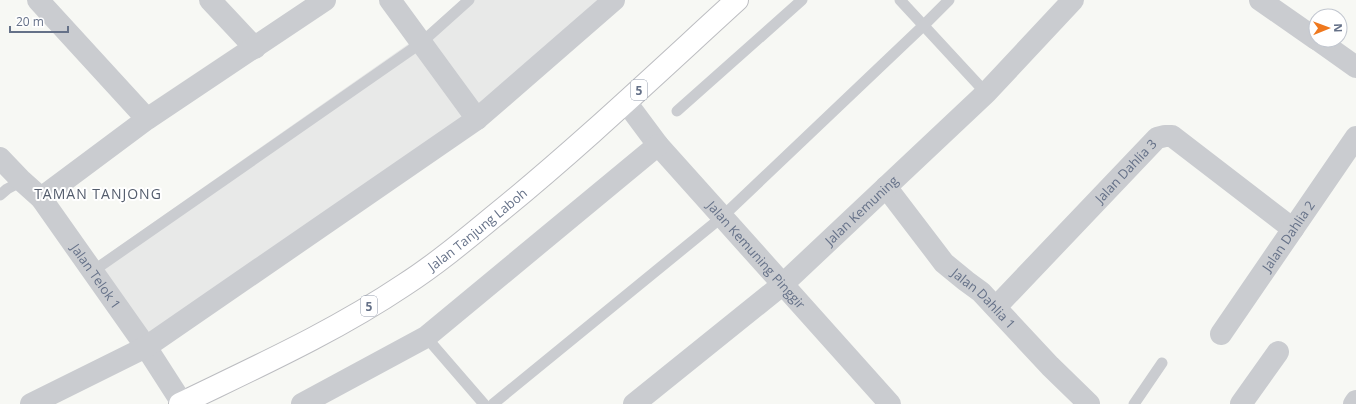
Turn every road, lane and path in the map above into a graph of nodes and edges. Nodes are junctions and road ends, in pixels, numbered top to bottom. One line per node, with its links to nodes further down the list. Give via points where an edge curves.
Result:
1 (38, 0): 22 (street)
2 (210, 0): 16 (street)
3 (325, 0): 16 (street)
4 (390, 0): 15 (street)
5 (469, 0): 15 (lane)
6 (614, 0): 23 (street)
7 (737, 0): 20 (highway, Jalan Tanjung Laboh / 5)
8 (802, 0): 21 (lane)
9 (900, 0): 13 (lane)
10 (949, 0): 13 (lane)
11 (1073, 0): 19 (street, Jalan Kemuning)
12 (1260, 0): 14 (street)
13 (923, 26): 19 (lane); 31 (lane)
14 (1308, 33)
15 (421, 42): 23 (street); 33 (lane)
16 (256, 48): 22 (street)
17 (1330, 48): 18 (street)
18 (1356, 66)
19 (986, 93): 28 (street, Jalan Kemuning)
20 (626, 102): 25 (street, Jalan Kemuning Pinggir); 43 (highway, Jalan Tanjung Laboh / 5, via 540,179 442,258 404,285 285,353)
21 (676, 111)
22 (147, 119): 30 (street)
23 (477, 119): 38 (street)
24 (1356, 137): 32 (street, Jalan Dahlia 2)
25 (658, 145): 31 (street, Jalan Kemuning Pinggir); 37 (street)
26 (0, 158): 27 (street, Jalan Telok 1)
27 (22, 181): 29 (lane); 30 (street, Jalan Telok 1)
28 (886, 187): 34 (street, Jalan Kemuning); 35 (street, Jalan Dahlia 1, via 944,263)
29 (0, 195)
30 (41, 198): 33 (street, Jalan Telok 1)
31 (722, 217): 34 (street, Jalan Kemuning Pinggir); 46 (lane)
32 (1293, 229): 35 (street, Jalan Dahlia 3, via 1172,136 1157,138); 36 (street, Jalan Dahlia 2)
33 (93, 271): 38 (street, Jalan Telok 1)
34 (782, 285): 47 (street, Jalan Kemuning); 48 (street, Jalan Kemuning Pinggir)
35 (996, 307): 49 (street, Jalan Dahlia 1)
36 (1221, 334)
37 (426, 337): 44 (street); 45 (lane)
38 (146, 348): 42 (street); 43 (street, Jalan Telok 1)
39 (1278, 352): 51 (street)
40 (1162, 362): 50 (lane)
41 (1356, 401): 52 (street)
42 (31, 404)
43 (181, 404)
44 (302, 404)
45 (484, 404)
46 (494, 404)
47 (634, 404)
48 (890, 404)
49 (1089, 404)
50 (1134, 404)
51 (1241, 404)
52 (1354, 404)

